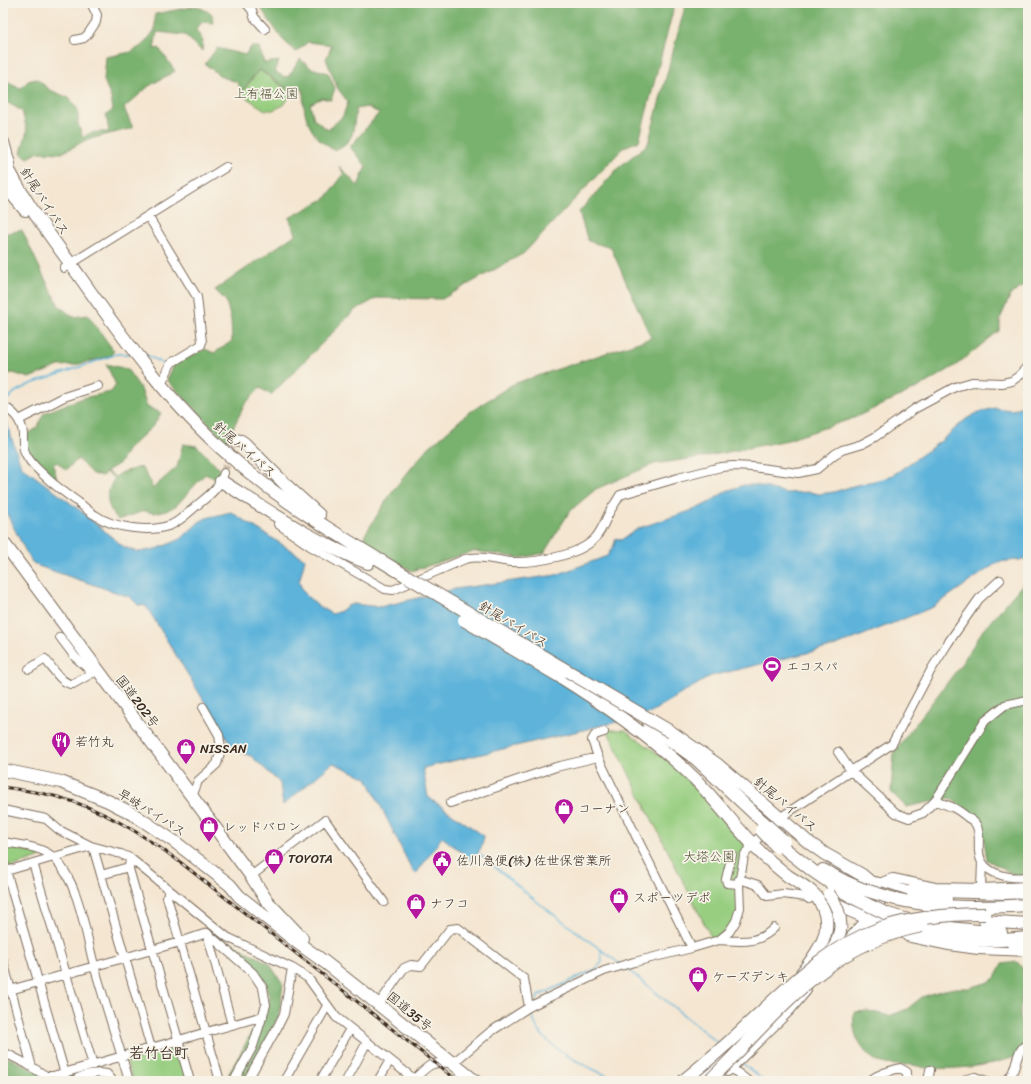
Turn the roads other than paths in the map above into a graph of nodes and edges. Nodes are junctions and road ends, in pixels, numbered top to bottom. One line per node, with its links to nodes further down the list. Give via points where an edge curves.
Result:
1 (91, 3): 4 (street, via 97,15 96,22 84,38)
2 (246, 3): 3 (street)
3 (265, 29)
4 (75, 40)
5 (3, 142): 8 (highway)
6 (3, 158): 8 (highway, 針尾バイパス)
7 (226, 167): 9 (street)
8 (6, 178): 10 (highway, 針尾バイパス, via 25,210); 10 (highway, 針尾バイパス, via 28,205)
9 (148, 216): 10 (street); 13 (street, via 199,301 201,345 171,363)
10 (67, 266): 12 (highway, 針尾バイパス)
11 (1028, 365): 18 (street, via 1012,381 972,382 955,387 916,408 875,437 835,454 816,469 798,473 753,467 721,467 649,486 620,495 596,537 581,549 542,560 511,562 476,556 465,558 393,590 310,546 235,495)
12 (149, 376): 13 (highway, 針尾バイパス); 20 (highway, 針尾バイパス, via 189,428 244,479 300,520)
13 (161, 385): 20 (highway, 針尾バイパス, via 196,424 249,473)
14 (98, 386): 16 (street, via 64,397)
15 (3, 406): 16 (street)
16 (19, 420): 18 (street, via 23,433 23,448 31,462 49,480 95,516 128,528 155,528 172,524 183,518)
17 (233, 444): 20 (highway, via 237,440 244,443 304,502)
18 (221, 480): 20 (highway, via 304,533 342,553)
19 (3, 542): 24 (highway, 国道202号)
20 (371, 560): 25 (highway, 針尾バイパス, bridge)
21 (1000, 580): 33 (street, via 979,599 948,643 892,744)
22 (60, 637): 24 (street, via 74,657)
23 (29, 669): 24 (street, via 45,659 62,681 68,684)
24 (96, 672): 34 (highway, 国道202号)
25 (562, 673): 29 (highway, 針尾バイパス, bridge); 29 (highway, 針尾バイパス, via 603,705)
26 (1028, 700): 35 (street, via 1005,705 985,721)
27 (203, 707): 34 (street, via 219,735 221,749 217,764 198,781)
28 (604, 732): 31 (street, via 595,735 592,740)
29 (663, 738): 38 (highway, 針尾バイパス, via 718,765); 40 (highway, 針尾バイパス); 41 (highway, bridge, via 696,759)
30 (838, 752): 33 (street)
31 (598, 757): 36 (street, via 556,767); 85 (street)
32 (3, 770): 56 (highway, 早岐バイパス, via 61,782 108,801 133,814 174,842)
33 (852, 771): 35 (street, via 896,813 909,818 923,813); 38 (street)
34 (192, 797): 53 (highway, 国道202号)
35 (935, 801): 47 (street, via 956,808 974,823 979,833 979,854)
36 (450, 803)
37 (3, 810): 42 (street, via 46,819 59,830)
38 (781, 817): 40 (street); 55 (highway, 針尾バイパス, via 825,854)
39 (3, 842): 44 (street, via 31,847)
40 (752, 844): 54 (street, via 744,856); 64 (highway, 針尾バイパス)
41 (780, 844): 58 (highway); 109 (highway, bridge, via 794,864 829,894 838,911 840,931 832,950 818,969)
42 (92, 847): 44 (street); 45 (street); 51 (street)
43 (732, 855): 54 (street, via 727,884)
44 (53, 857): 48 (street); 90 (street, via 72,883)
45 (130, 858): 60 (street); 86 (street, via 129,870)
46 (3, 860): 50 (street)
47 (982, 862): 52 (street, via 988,870 1005,877); 59 (street)
48 (32, 863): 50 (street); 92 (street)
49 (125, 868): 51 (street)
50 (4, 871): 93 (street)
51 (101, 875): 87 (street)
52 (1028, 877)
53 (252, 880): 61 (highway, via 251,891); 65 (street, via 325,820); 68 (highway, 国道202号); 72 (highway, 国道202号)
54 (739, 882): 64 (street, via 758,885 766,896); 81 (street, via 740,908 736,921)
55 (876, 882): 59 (street, via 893,878 935,887); 62 (street); 66 (highway, via 854,889); 71 (highway, 針尾バイパス, via 879,902)
56 (230, 885): 61 (highway, 早岐バイパス); 73 (highway, 早岐バイパス, via 239,896)
57 (1028, 886): 59 (street)
58 (845, 887): 67 (highway, bridge, via 916,903 1000,907); 79 (highway, bridge, via 871,907 885,913)
59 (981, 888)
60 (169, 890): 82 (street, via 167,897); 91 (street, via 227,937)
61 (243, 891): 68 (highway, 早岐バイパス)
62 (912, 891): 63 (street); 67 (highway, via 950,900)
63 (1028, 894)
64 (812, 896): 66 (highway); 94 (highway, 針尾バイパス, via 819,900 824,911 826,932 816,953)
65 (384, 902)
66 (839, 905): 71 (highway); 94 (highway, via 823,948)
67 (1028, 905)
68 (265, 906): 72 (highway, 早岐バイパス); 83 (highway, 国道202号, via 270,915)
69 (1028, 915): 70 (highway)
70 (985, 918): 74 (highway); 78 (highway, bridge, via 931,917 903,922)
71 (869, 919): 76 (highway); 80 (highway, 針尾バイパス)
72 (285, 920): 89 (highway, 国道35号)
73 (272, 922): 83 (highway, 国道35号)
74 (1028, 924)
75 (774, 928): 81 (street, via 766,936 756,940)
76 (896, 928): 79 (highway, via 928,935); 80 (highway, via 872,928); 84 (street, via 906,936 978,950)
77 (207, 933): 82 (street); 99 (street, via 253,972 263,988 266,1004); 100 (street)
78 (876, 935): 117 (highway, bridge, via 808,982); 130 (highway, bridge, via 846,944 815,964)
79 (967, 935): 84 (highway); 84 (highway)
80 (854, 936): 109 (highway, 針尾バイパス, via 789,1009)
81 (720, 940): 85 (street)
82 (180, 942): 86 (street); 102 (street)
83 (298, 943): 89 (highway, 国道35号)
84 (1027, 943)
85 (692, 948): 98 (street, via 604,971)
86 (152, 949): 87 (street); 103 (street)
87 (125, 957): 90 (street); 106 (street)
88 (3, 961): 95 (street)
89 (326, 963): 96 (highway, 国道35号)
90 (94, 965): 92 (street); 108 (street)
91 (292, 968): 97 (street, via 308,978); 124 (street, via 284,1014)
92 (65, 974): 93 (street); 112 (street)
93 (38, 981): 95 (street); 115 (street)
94 (796, 981): 109 (highway, 針尾バイパス, via 755,1022)
95 (7, 990): 113 (street)
96 (379, 1004): 98 (street, via 404,968 411,965 421,966 450,929 458,928 524,979); 111 (highway, 国道35号)
97 (327, 1006): 101 (street); 125 (street)
98 (529, 1007): 111 (street, via 490,1032)
99 (263, 1016): 100 (street); 123 (street, via 253,1046)
100 (232, 1025): 102 (street)
101 (350, 1029): 104 (street); 126 (street)
102 (206, 1033): 103 (street); 122 (street)
103 (179, 1041): 106 (street); 121 (street)
104 (367, 1042): 110 (street); 127 (street)
105 (1028, 1044): 138 (street, via 1021,1049 1012,1075)
106 (151, 1048): 108 (street)
107 (3, 1052): 113 (street)
108 (122, 1056): 112 (street); 120 (street)
109 (730, 1057): 117 (highway); 131 (highway, 針尾バイパス); 132 (street)
110 (390, 1060): 116 (street); 128 (street)
111 (453, 1063): 116 (street, via 429,1065); 129 (highway, 国道35号)
112 (93, 1065): 115 (street)
113 (32, 1067): 115 (street, via 46,1076)
114 (930, 1070): 135 (street)
115 (65, 1074)
116 (413, 1080)
117 (707, 1080)
118 (73, 1081): 119 (street, via 80,1076 96,1073 107,1074)
119 (113, 1081)
120 (129, 1081)
121 (190, 1081)
122 (220, 1081)
123 (234, 1081)
124 (247, 1081)
125 (284, 1081)
126 (321, 1081)
127 (346, 1081)
128 (378, 1081)
129 (475, 1081)
130 (683, 1081)
131 (688, 1081)
132 (748, 1081)
133 (869, 1081): 134 (street, via 875,1076 900,1068 907,1072)
134 (907, 1081)
135 (928, 1081)
136 (966, 1081): 137 (street, via 975,1077)
137 (986, 1081)
138 (1006, 1081)

